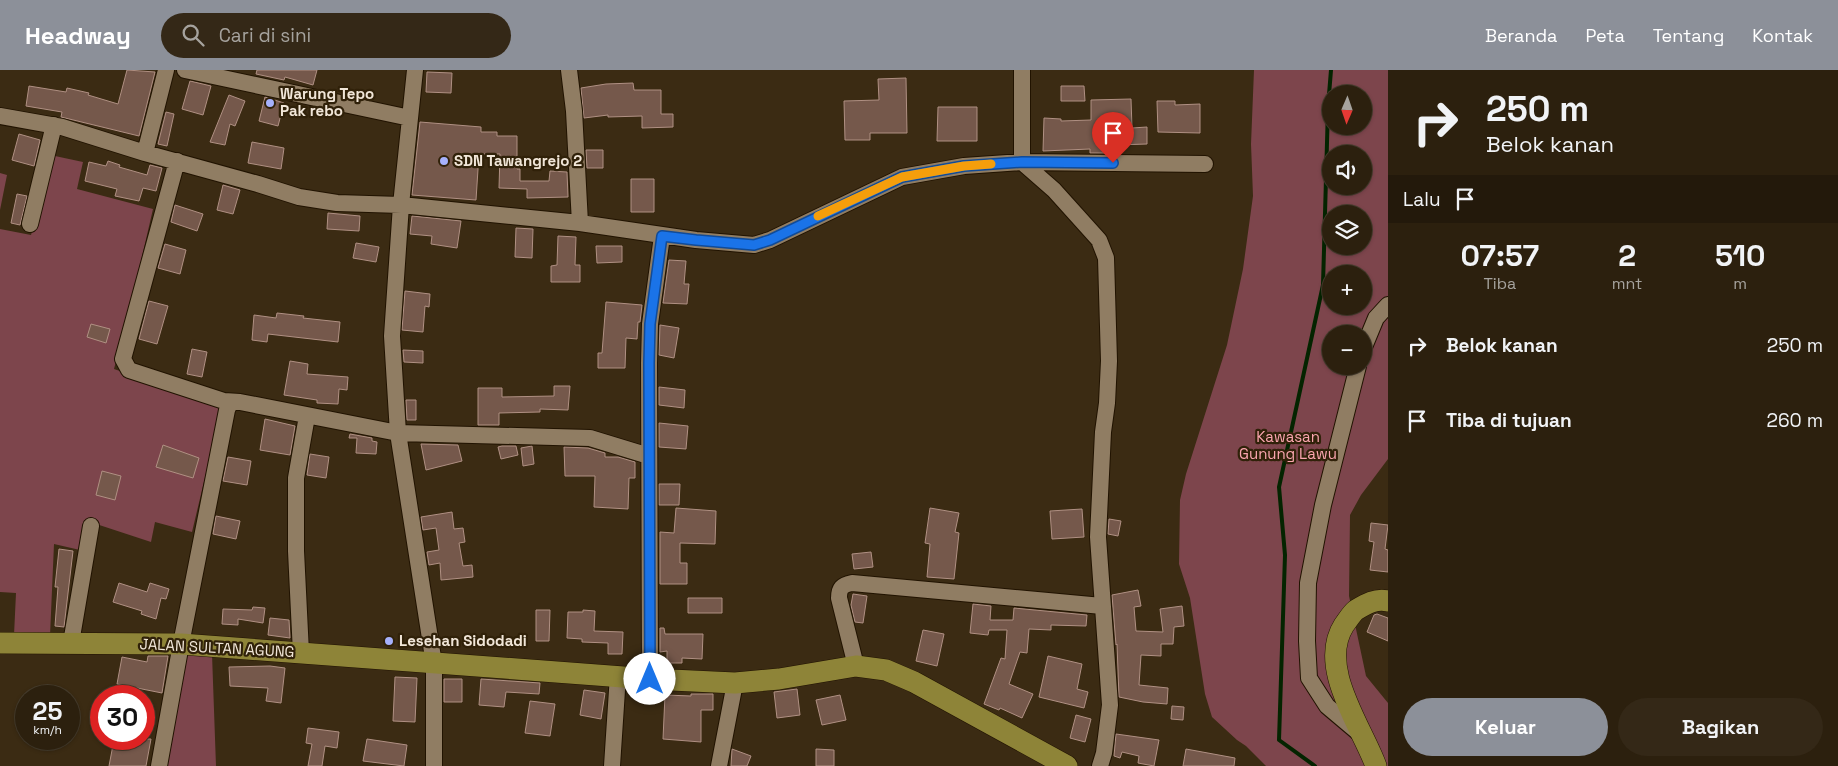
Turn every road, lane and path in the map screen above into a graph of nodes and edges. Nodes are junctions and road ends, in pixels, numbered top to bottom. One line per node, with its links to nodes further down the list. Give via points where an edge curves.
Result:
1 (166, 70): 9 (street)
2 (185, 70): 7 (street)
3 (415, 70): 7 (street)
4 (569, 70): 14 (street)
5 (1022, 70): 11 (street)
6 (0, 116): 8 (street)
7 (410, 118): 13 (street)
8 (54, 125): 9 (street); 15 (street)
9 (145, 153): 10 (street)
10 (177, 161): 13 (street, via 299,197); 20 (street, via 123,359 129,370)
11 (1022, 162): 12 (street); 16 (street, via 964,166 902,177 754,245); 26 (street, via 1054,190 1099,240 1106,258 1109,361 1098,537)
12 (1204, 164)
13 (401, 205): 14 (street); 22 (street, via 392,336)
14 (580, 223): 16 (street)
15 (30, 224)
16 (662, 236): 23 (street, via 650,324)
17 (1388, 305): 18 (street)
18 (1372, 328)
19 (1356, 375): 36 (street, via 1323,505 1308,583 1306,641 1309,678 1327,706)
20 (234, 402): 21 (street); 29 (street, via 227,410)
21 (307, 416): 22 (street); 30 (street, via 296,478)
22 (398, 433): 23 (street, via 590,438); 31 (street)
23 (649, 456): 34 (street)
24 (91, 526): 28 (street)
25 (1388, 601): 36 (main road, via 1369,602 1352,613 1341,630 1336,652 1338,676)
26 (1102, 606): 32 (street, via 852,583 843,585 839,598); 42 (street, via 1110,705)
27 (0, 643): 28 (main road, JALAN SULTAN AGUNG)
28 (70, 643): 29 (main road, JALAN SULTAN AGUNG)
29 (180, 644): 30 (main road, JALAN SULTAN AGUNG); 37 (street)
30 (301, 653): 31 (main road, JALAN SULTAN AGUNG)
31 (434, 664): 33 (main road, JALAN SULTAN AGUNG); 38 (street)
32 (856, 666): 35 (main road, JALAN SULTAN AGUNG, via 779,679); 41 (main road, JALAN SULTAN AGUNG, via 886,670 914,682)
33 (618, 675): 34 (main road, JALAN SULTAN AGUNG); 39 (street)
34 (650, 679): 35 (main road, JALAN SULTAN AGUNG)
35 (736, 682): 40 (street)
36 (1362, 736): 43 (main road)
37 (159, 766)
38 (434, 766)
39 (612, 766)
40 (720, 766)
41 (1067, 766)
42 (1100, 766)
43 (1376, 766)

